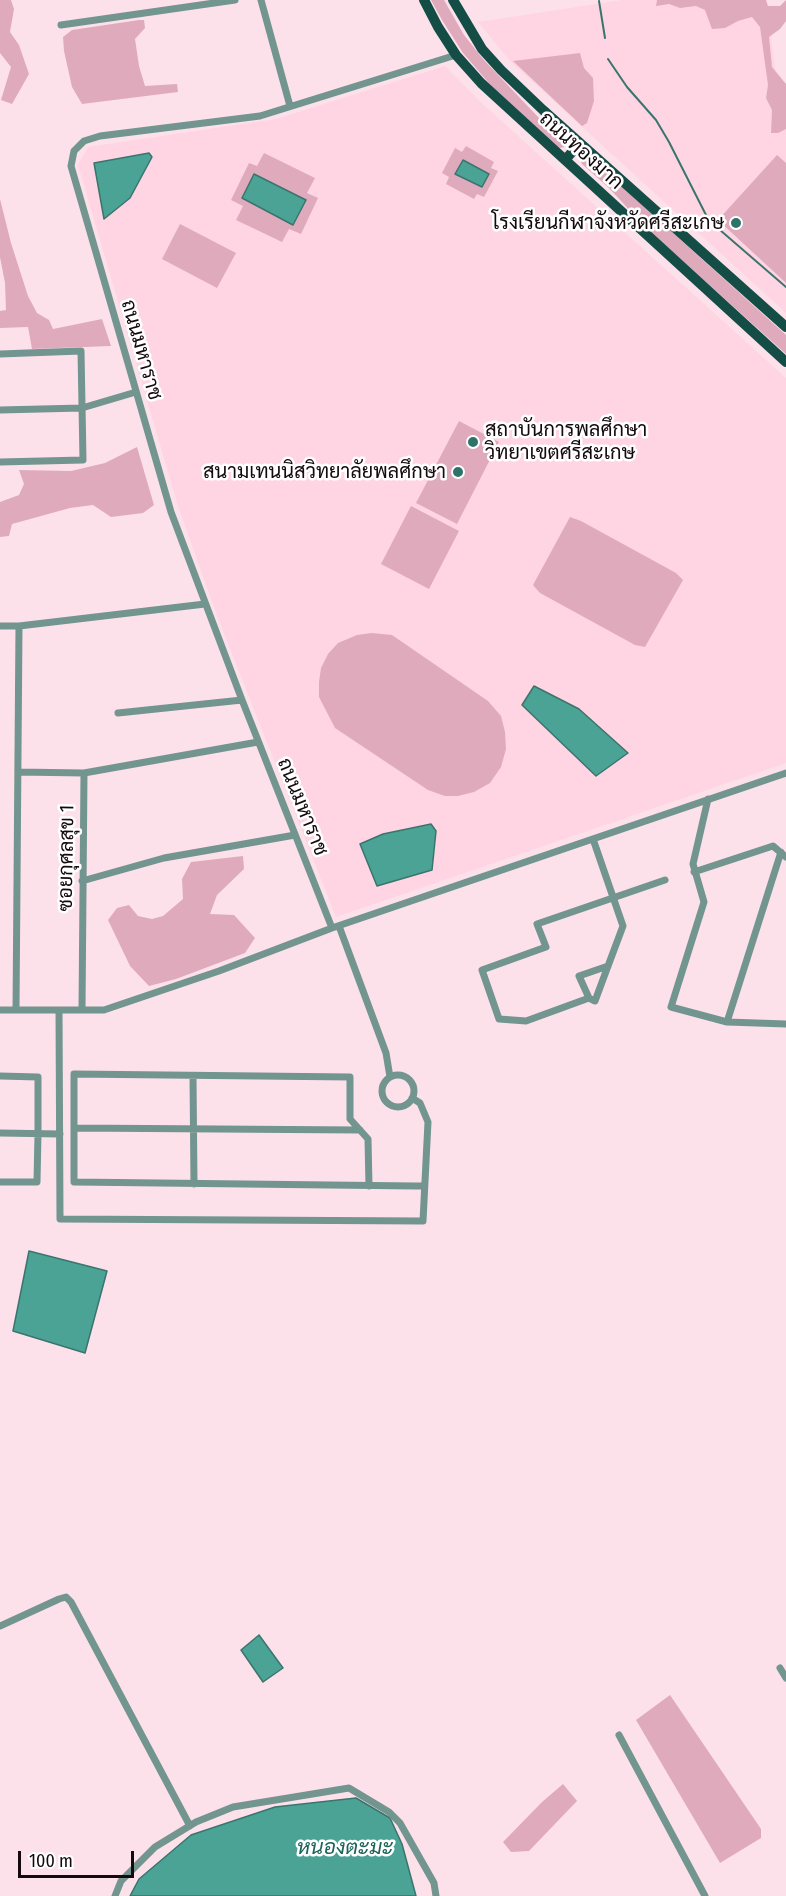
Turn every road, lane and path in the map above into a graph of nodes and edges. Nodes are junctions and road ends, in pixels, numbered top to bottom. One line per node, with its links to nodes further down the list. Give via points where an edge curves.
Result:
1 (235, 0): 5 (street)
2 (261, 0): 7 (street)
3 (424, 0): 6 (main road, ถนนทองมาก)
4 (453, 0): 8 (main road, ถนนทองมาก, via 482,49)
5 (61, 25)
6 (456, 55): 7 (street, ถนนมหาราช); 9 (main road, ถนนทองมาก)
7 (290, 106): 13 (street, ถนนมหาราช, via 260,116 100,136 84,141 74,151 70,166)
8 (580, 143): 9 (main road); 10 (main road, ถนนทองมาก)
9 (565, 160): 12 (main road, ถนนทองมาก)
10 (786, 327)
11 (0, 354): 14 (street, via 81,351)
12 (786, 362)
13 (136, 393): 14 (street); 17 (street, ถนนมหาราช, via 171,512)
14 (82, 408): 15 (street); 16 (street, via 83,460)
15 (0, 410)
16 (0, 462)
17 (205, 604): 19 (street); 20 (street, ถนนมหาราช)
18 (0, 626): 19 (street)
19 (19, 626): 23 (street)
20 (242, 700): 21 (street); 22 (street, ถนนมหาราช)
21 (118, 713)
22 (258, 742): 24 (street); 27 (street, ถนนมหาราช)
23 (18, 772): 24 (street); 38 (street)
24 (84, 773): 32 (street, ซอยกุศลสุข 1)
25 (786, 773): 26 (street)
26 (708, 799): 28 (street); 30 (street)
27 (295, 835): 32 (street, via 164,858); 34 (street, ถนนมหาราช)
28 (593, 839): 33 (street); 34 (street)
29 (784, 854): 30 (street, via 773,846); 41 (street)
30 (694, 872): 41 (street, via 704,902 671,1007)
31 (665, 880): 33 (street)
32 (82, 881): 40 (street, ซอยกุศลสุข 1)
33 (613, 898): 35 (street, via 623,926); 36 (street, via 537,924 546,946 482,970 499,1019 526,1022)
34 (335, 927): 40 (street, via 104,1010); 45 (street, ถนนมหาราช, via 386,1053)
35 (608, 966): 36 (street, via 595,1001); 36 (street, via 579,976)
36 (589, 998)
37 (0, 1010): 38 (street)
38 (16, 1010): 39 (street)
39 (60, 1010): 40 (street); 52 (street)
40 (82, 1010)
41 (727, 1022): 42 (street)
42 (786, 1024)
43 (0, 1076): 51 (street, via 38,1077)
44 (193, 1076): 47 (street, via 74,1074); 48 (street); 49 (street, via 350,1077 350,1119)
45 (390, 1077): 46 (street, via 397,1075 409,1080 414,1091); 46 (street, via 382,1089 387,1103 401,1107)
46 (412, 1098): 56 (street, via 420,1103 428,1122)
47 (74, 1128): 48 (street); 54 (street, via 74,1182)
48 (194, 1129): 49 (street); 54 (street)
49 (360, 1130): 55 (street, via 368,1139)
50 (0, 1133): 51 (street)
51 (38, 1134): 52 (street); 53 (street, via 37,1182)
52 (60, 1134): 56 (street, via 60,1219 423,1221)
53 (0, 1182)
54 (194, 1184): 55 (street)
55 (369, 1186): 56 (street)
56 (424, 1186)
57 (0, 1626): 61 (street, via 59,1599 71,1602)
58 (780, 1668): 59 (street)
59 (786, 1678)
60 (619, 1735): 64 (street)
61 (190, 1826): 62 (street, via 155,1847 121,1881); 63 (street, via 233,1806 349,1788 400,1823 434,1883)
62 (115, 1896)
63 (436, 1896)
64 (705, 1896)

